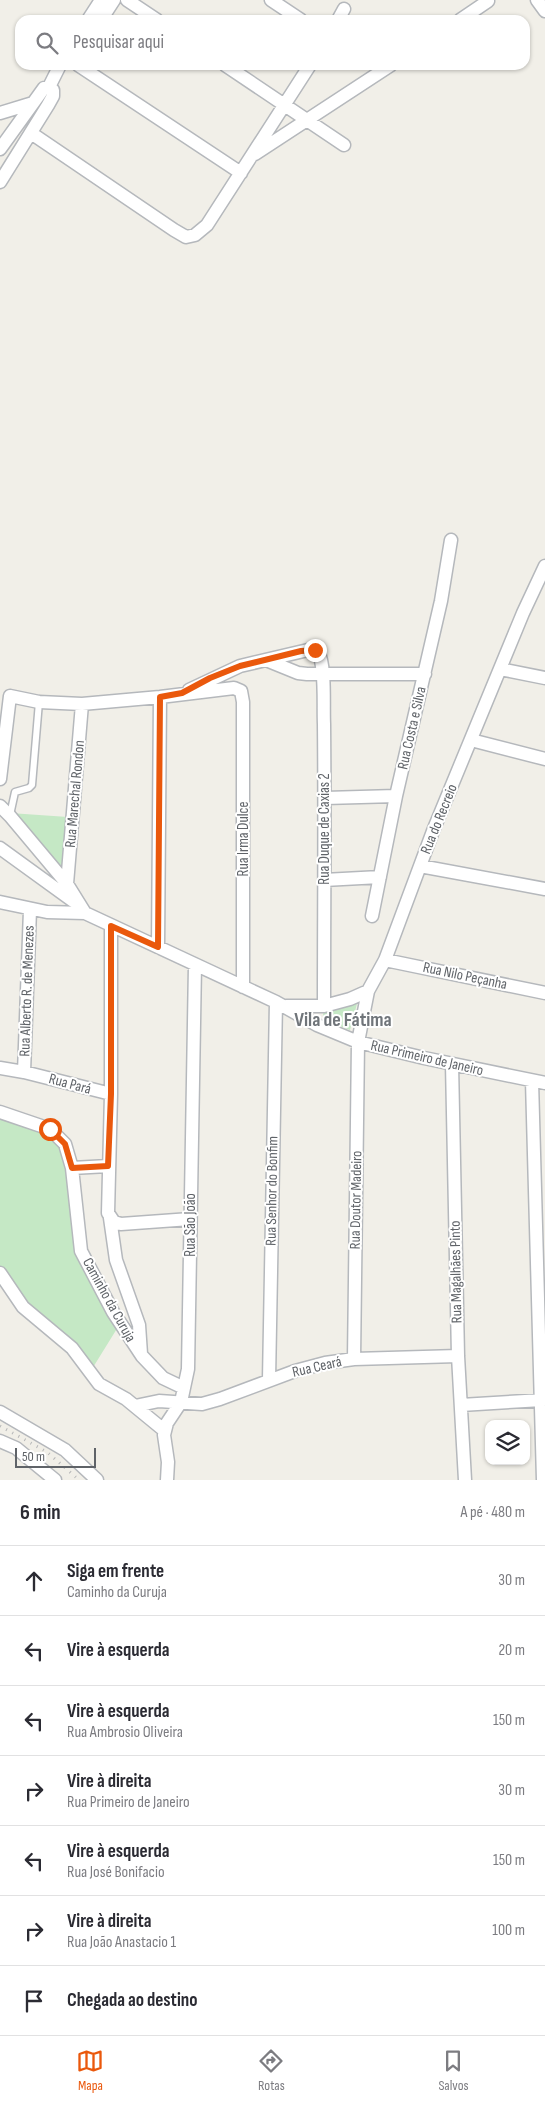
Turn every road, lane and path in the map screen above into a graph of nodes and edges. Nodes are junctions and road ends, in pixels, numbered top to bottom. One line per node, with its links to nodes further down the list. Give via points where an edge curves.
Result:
1 (101, 0): 8 (street)
2 (114, 0): 9 (street)
3 (127, 0): 10 (street)
4 (271, 0): 11 (street)
5 (538, 0): 7 (street)
6 (488, 1): 12 (street)
7 (545, 11)
8 (91, 15)
9 (104, 15)
10 (149, 15)
11 (294, 15)
12 (467, 15)
13 (58, 70): 18 (street)
14 (86, 70): 27 (street)
15 (233, 70): 20 (street)
16 (307, 70): 20 (street)
17 (383, 70): 22 (street)
18 (49, 87): 19 (street, via 44,88); 23 (street, via 53,96)
19 (33, 103): 21 (street); 25 (street)
20 (285, 104): 22 (street); 26 (street)
21 (0, 112)
22 (308, 120): 24 (street); 26 (street)
23 (31, 133): 27 (street, via 186,237 207,225); 28 (street)
24 (344, 145)
25 (0, 149)
26 (251, 156): 27 (street)
27 (241, 173)
28 (0, 182)
29 (451, 540): 33 (street, Rua Costa e Silva)
30 (545, 566): 32 (street, Rua do Recreio)
31 (266, 660): 34 (street, via 298,673); 34 (street, Rua Duque de Caxias 2, via 301,651 318,652); 36 (street, via 240,666)
32 (500, 669): 35 (street); 40 (street, Rua do Recreio)
33 (425, 674): 34 (street); 44 (street, Rua Costa e Silva)
34 (323, 676): 45 (street, Rua Duque de Caxias 2)
35 (545, 678)
36 (182, 693): 37 (street); 62 (street, Rua Irma Dulce, via 234,688 241,691)
37 (160, 697): 39 (street); 59 (street)
38 (39, 702): 39 (street); 43 (street, via 10,696); 47 (lane, via 32,785 15,792)
39 (82, 704): 52 (street, Rua Marechal Rondon)
40 (472, 740): 41 (street); 49 (street, Rua do Recreio)
41 (542, 758): 42 (street)
42 (545, 769)
43 (0, 779)
44 (396, 796): 45 (street); 50 (street, Rua Costa e Silva)
45 (325, 798): 51 (street, Rua Duque de Caxias 2)
46 (0, 806): 47 (street)
47 (10, 816): 52 (street)
48 (0, 848): 55 (street, Rua Primeiro de Janeiro)
49 (420, 866): 53 (street); 60 (street, Rua do Recreio)
50 (380, 877): 51 (street); 57 (street, Rua Costa e Silva)
51 (324, 880): 66 (street, Rua Duque de Caxias 2)
52 (67, 884): 55 (street)
53 (545, 889)
54 (0, 902): 56 (street)
55 (82, 909): 56 (street, via 60,914); 58 (street, Rua Primeiro de Janeiro)
56 (30, 910): 70 (street, Rua Alberto R. de Menezes)
57 (372, 916)
58 (111, 926): 59 (street, Rua Primeiro de Janeiro); 72 (street)
59 (158, 947): 61 (street, Rua Primeiro de Janeiro)
60 (385, 960): 63 (street, Rua do Recreio); 64 (street, Rua Nilo Peçanha)
61 (195, 965): 62 (street, Rua Primeiro de Janeiro); 77 (street, Rua São João)
62 (243, 987): 65 (street, Rua Primeiro de Janeiro)
63 (368, 991): 66 (street); 67 (street, Rua Doutor Madeiro)
64 (545, 993)
65 (280, 1004): 66 (street); 67 (street, Rua Primeiro de Janeiro, via 317,1025); 83 (street, Rua Senhor do Bonfim)
66 (324, 1006)
67 (358, 1042): 68 (street, Rua Primeiro de Janeiro); 81 (street, Rua Doutor Madeiro)
68 (452, 1064): 71 (street, Rua Primeiro de Janeiro); 80 (street, Rua Magalhães Pinto)
69 (0, 1068): 70 (street, Rua Pará)
70 (24, 1072): 72 (street, Rua Pará)
71 (542, 1082): 82 (street)
72 (111, 1094): 74 (street)
73 (0, 1112): 75 (street, Caminho da Curuja, via 50,1129 65,1144)
74 (108, 1166): 75 (street); 76 (street)
75 (72, 1168): 79 (street, Caminho da Curuja, via 81,1251 113,1312)
76 (109, 1215): 77 (street, via 114,1222 121,1224); 79 (street, via 116,1260 139,1325)
77 (190, 1218): 84 (street, Rua São João, via 188,1369)
78 (0, 1273): 88 (street, via 23,1307 72,1348 99,1384)
79 (142, 1356): 84 (street, Caminho da Curuja, via 163,1378)
80 (458, 1356): 81 (street, Rua Ceará); 87 (street, Rua Magalhães Pinto)
81 (354, 1359): 83 (street, Rua Ceará, via 325,1363)
82 (542, 1377): 85 (street)
83 (269, 1380): 86 (street, Rua Ceará, via 211,1402)
84 (184, 1388): 86 (street, Rua São João)
85 (542, 1400): 87 (street); 96 (street)
86 (181, 1402): 88 (street, Rua Ceará, via 159,1401); 90 (street, Rua São João)
87 (461, 1405): 95 (street, Rua Magalhães Pinto)
88 (135, 1406): 90 (street)
89 (0, 1412): 93 (street, via 66,1450)
90 (165, 1431): 94 (street)
91 (0, 1441): 92 (street, via 16,1448)
92 (55, 1480)
93 (97, 1480)
94 (167, 1480)
95 (465, 1480)
96 (543, 1480)

